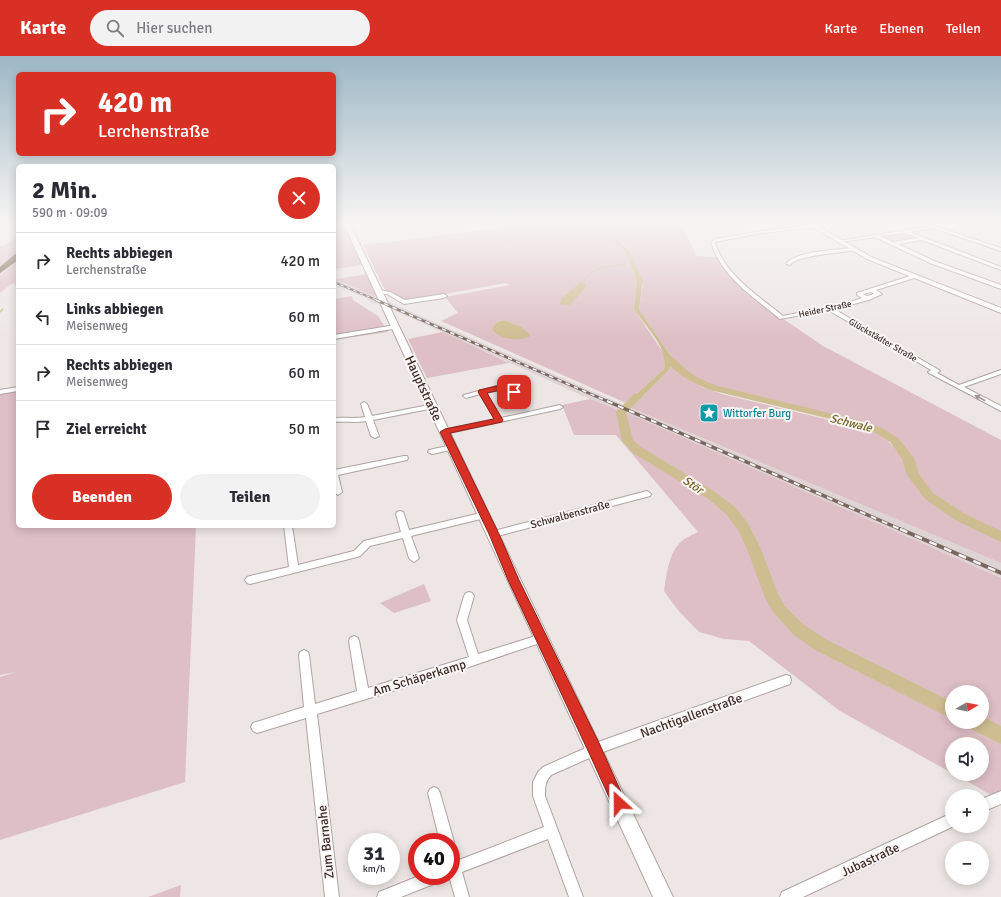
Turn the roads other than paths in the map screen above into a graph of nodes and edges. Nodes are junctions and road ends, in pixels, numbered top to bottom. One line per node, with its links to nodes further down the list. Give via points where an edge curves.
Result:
1 (12, 261): 10 (highway)
2 (365, 261): 14 (street, Hauptstraße)
3 (722, 261): 17 (street, Heider Straße, via 736,278 782,318)
4 (790, 261): 8 (street)
5 (876, 261): 11 (street)
6 (930, 261): 12 (street)
7 (981, 261): 9 (street)
8 (788, 264)
9 (1001, 269)
10 (0, 271)
11 (912, 277): 13 (street); 18 (street)
12 (1001, 287)
13 (871, 290): 16 (street, Heider Straße, via 879,294); 16 (street, Heider Straße, via 859,294)
14 (379, 292): 15 (street, via 388,292 404,302); 19 (street, Hauptstraße)
15 (444, 296)
16 (867, 299): 17 (street, Heider Straße)
17 (830, 309): 22 (street, Glückstädter Straße, via 937,370 931,372)
18 (1001, 311)
19 (396, 327): 20 (street); 29 (street, Hauptstraße)
20 (336, 337)
21 (1001, 372): 22 (street)
22 (961, 386): 31 (street, Glückstädter Straße, one-way to 22)
23 (16, 389): 24 (street)
24 (0, 392)
25 (482, 392): 26 (street, via 506,387); 27 (street); 34 (street)
26 (514, 392)
27 (466, 396)
28 (364, 404): 32 (street)
29 (434, 406): 32 (street); 35 (street, Hauptstraße)
30 (560, 407): 34 (street)
31 (1001, 409)
32 (369, 419): 33 (street); 36 (street)
33 (336, 420)
34 (499, 420): 35 (street)
35 (445, 432): 37 (street, Hauptstraße)
36 (375, 436)
37 (452, 447): 38 (street); 45 (street, Hauptstraße)
38 (432, 452)
39 (404, 458): 40 (street)
40 (336, 473)
41 (336, 482): 42 (street)
42 (338, 492)
43 (647, 494): 48 (street, Schwalbenstraße)
44 (400, 514): 47 (street)
45 (485, 515): 47 (street); 48 (street, Hauptstraße)
46 (288, 528): 50 (street)
47 (406, 533): 49 (street); 50 (street, via 367,542 357,554)
48 (494, 534): 53 (street, Hauptstraße, via 513,580)
49 (414, 558)
50 (294, 569): 51 (street)
51 (250, 580)
52 (469, 596): 56 (street, Am Schäperkamp, via 462,620)
53 (542, 638): 56 (street, Am Schäperkamp); 61 (street, Hauptstraße)
54 (354, 642): 58 (street, Am Schäperkamp)
55 (304, 655): 59 (street)
56 (475, 660): 58 (street, Am Schäperkamp)
57 (786, 680): 61 (street, Nachtigallenstraße)
58 (363, 694): 59 (street, Am Schäperkamp)
59 (310, 710): 60 (street, Am Schäperkamp); 71 (street, Zum Barnahe)
60 (257, 727)
61 (595, 750): 66 (street, via 548,771 541,778 538,784 539,796); 75 (street, Hauptstraße)
62 (434, 793): 67 (street)
63 (1000, 798): 64 (street)
64 (989, 803)
65 (945, 823): 76 (street, Jubastraße)
66 (551, 832): 68 (street); 74 (street)
67 (445, 833)
68 (460, 866)
69 (414, 885): 72 (street)
70 (458, 885): 73 (street)
71 (332, 897)
72 (384, 897)
73 (462, 897)
74 (576, 897)
75 (663, 897)
76 (787, 897)

